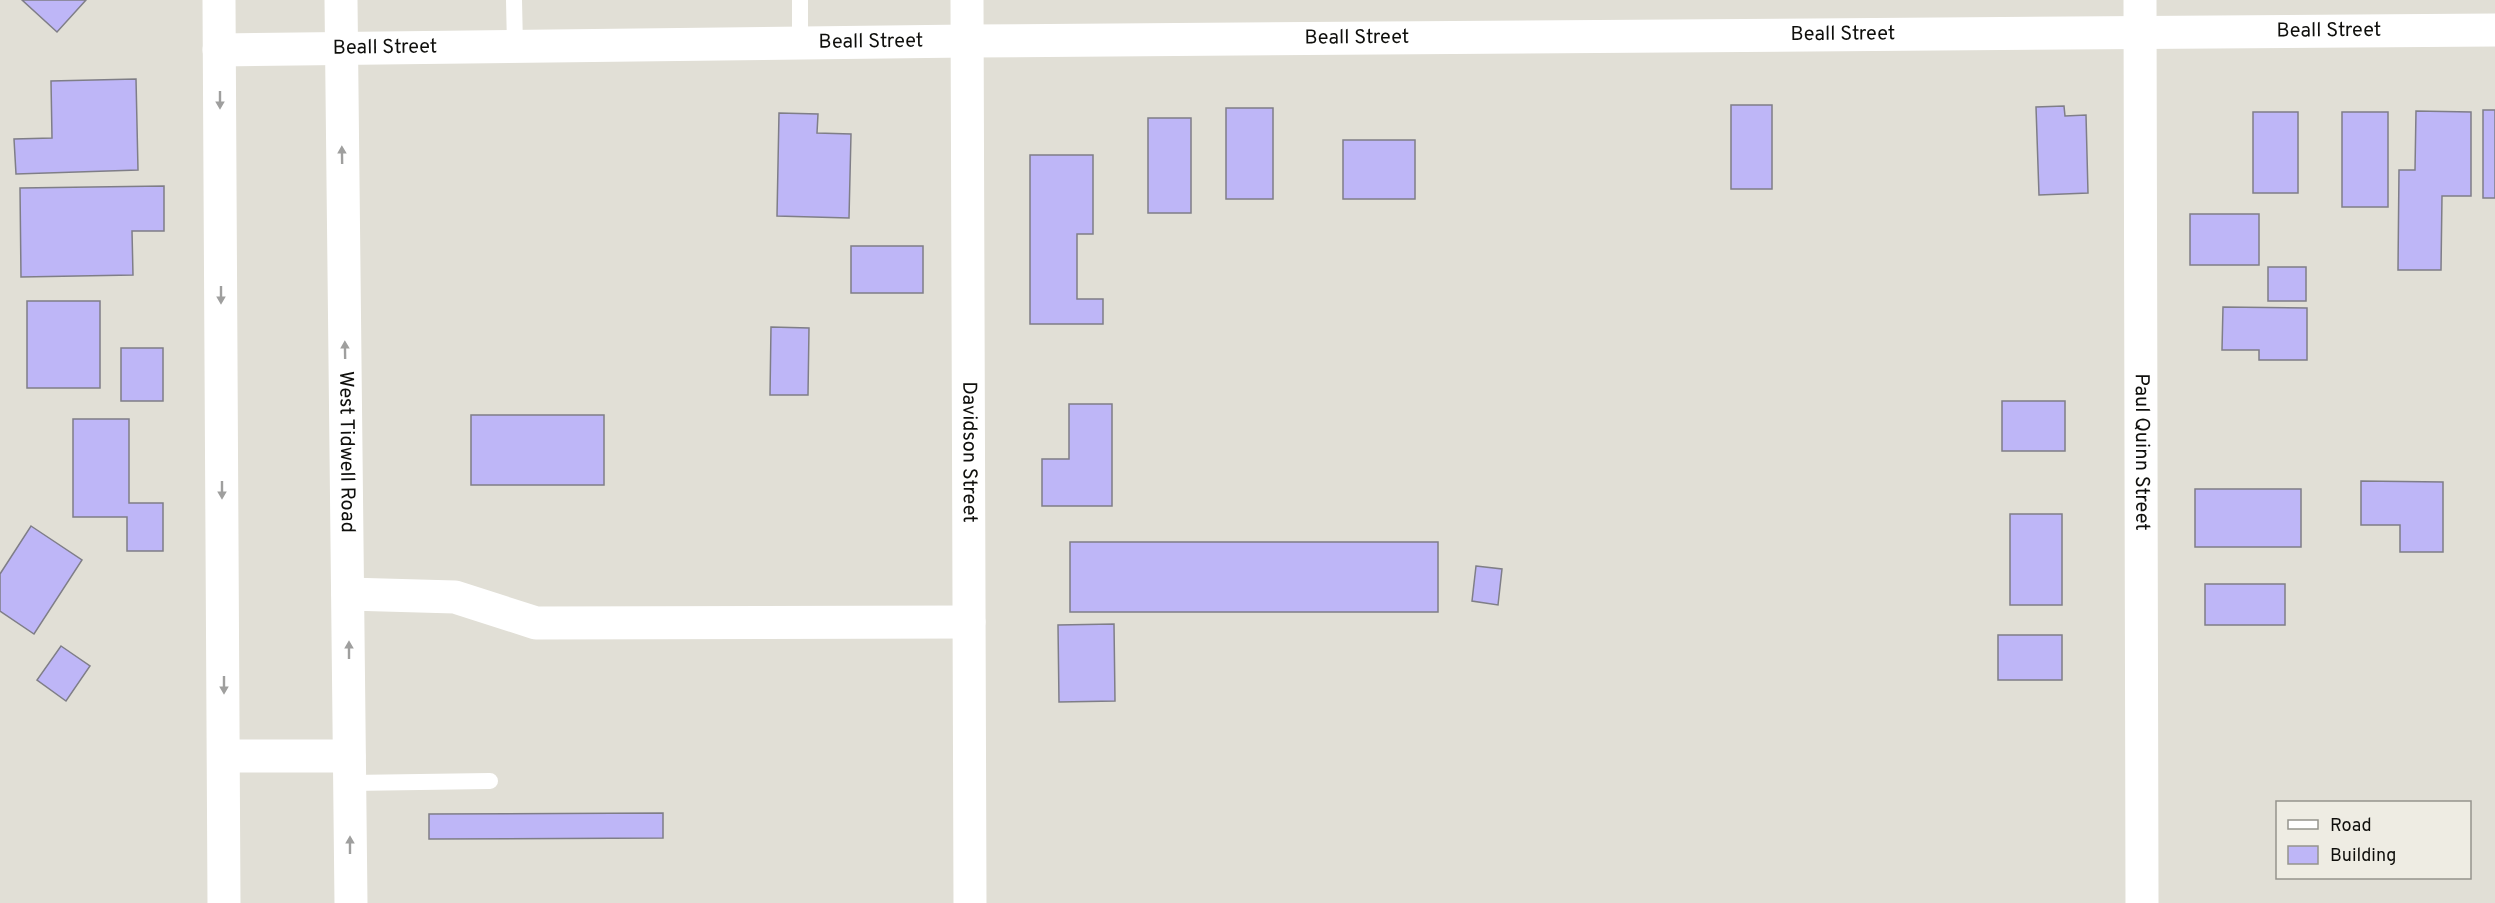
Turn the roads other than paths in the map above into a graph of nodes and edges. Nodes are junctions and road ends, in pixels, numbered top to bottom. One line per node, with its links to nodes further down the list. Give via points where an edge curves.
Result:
1 (219, 0): 13 (street)
2 (341, 0): 12 (street, West Tidwell Road)
3 (514, 0): 11 (lane)
4 (800, 0): 10 (lane)
5 (967, 0): 9 (street, Davidson Street)
6 (2140, 0): 8 (street, Paul Quinn Street)
7 (2495, 30): 8 (street, Beall Street)
8 (2140, 32): 9 (street, Beall Street); 22 (street, Paul Quinn Street)
9 (968, 41): 10 (street, Beall Street); 15 (street, Davidson Street)
10 (800, 43): 11 (street, Beall Street)
11 (515, 46): 12 (street, Beall Street)
12 (340, 49): 13 (street, Beall Street); 14 (street, West Tidwell Road, one-way to 12)
13 (219, 50): 16 (street, one-way to 16)
14 (348, 594): 15 (street, via 454,597 536,623); 17 (street, West Tidwell Road, one-way to 14)
15 (969, 622): 21 (street, Davidson Street)
16 (224, 756): 17 (street); 19 (street)
17 (350, 769): 18 (lane); 20 (street, West Tidwell Road, one-way to 17)
18 (490, 781)
19 (224, 903)
20 (351, 903)
21 (970, 903)
22 (2142, 903)

